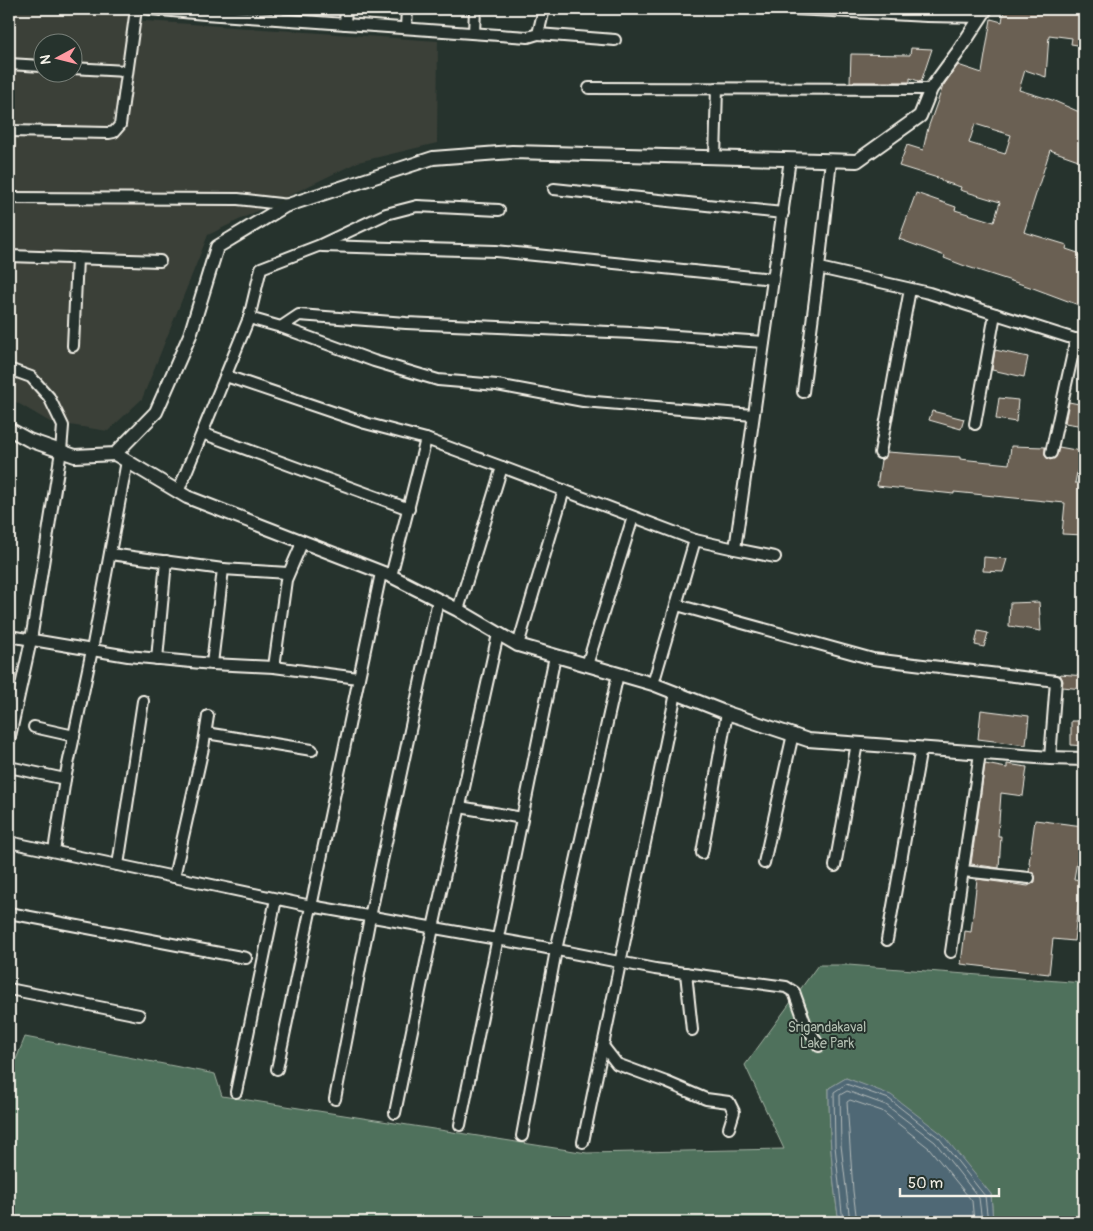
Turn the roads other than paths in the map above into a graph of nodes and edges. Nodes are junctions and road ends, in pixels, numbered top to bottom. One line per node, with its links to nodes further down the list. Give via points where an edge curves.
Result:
1 (136, 9): 20 (street)
2 (150, 9): 9 (street)
3 (346, 9): 12 (street)
4 (407, 9): 13 (street)
5 (475, 9): 14 (street)
6 (544, 9): 15 (street)
7 (795, 9): 8 (street)
8 (825, 10): 10 (street, via 927,16)
9 (206, 12): 11 (street)
10 (984, 13): 23 (street)
11 (277, 14): 12 (street)
12 (345, 24): 13 (street)
13 (406, 28): 14 (street)
14 (474, 33): 15 (street, via 528,37)
15 (538, 34): 16 (street)
16 (615, 40)
17 (9, 64): 18 (street)
18 (32, 65)
19 (82, 69): 20 (street)
20 (126, 71): 24 (street, via 120,125 114,132)
21 (589, 88): 22 (street)
22 (718, 88): 23 (street); 25 (street)
23 (931, 89): 27 (street, via 920,116 857,161)
24 (9, 131)
25 (715, 158): 26 (street); 30 (street, via 512,152 433,158)
26 (790, 159): 27 (street); 32 (street)
27 (831, 160): 37 (street)
28 (554, 189): 32 (street)
29 (9, 198): 30 (street, via 238,199)
30 (289, 205): 57 (street, via 217,248 190,335 156,412)
31 (499, 210): 33 (street, via 417,206 386,214)
32 (783, 212): 38 (street)
33 (318, 246): 38 (street, via 496,251); 41 (street, via 261,268)
34 (9, 256): 35 (street)
35 (77, 258): 36 (street); 45 (street)
36 (160, 261)
37 (819, 268): 39 (street); 48 (street)
38 (773, 279): 44 (street)
39 (910, 289): 40 (street); 55 (street)
40 (995, 314): 43 (street); 50 (street)
41 (249, 318): 42 (street); 47 (street)
42 (281, 327): 44 (street, via 299,315); 49 (street, via 438,380 497,385 583,401)
43 (1080, 341): 56 (street)
44 (764, 342): 49 (street)
45 (73, 346)
46 (9, 369): 54 (street, via 31,377 49,397 63,426)
47 (226, 376): 52 (street); 53 (street, via 365,423)
48 (803, 392)
49 (753, 415): 66 (street)
50 (975, 424)
51 (9, 428): 54 (street, via 29,440)
52 (202, 433): 61 (street); 62 (street)
53 (426, 439): 59 (street); 62 (street)
54 (61, 451): 57 (street, via 75,456); 78 (street)
55 (880, 453)
56 (1051, 453)
57 (115, 454): 58 (street)
58 (127, 461): 61 (street); 67 (street)
59 (502, 467): 60 (street); 75 (street)
60 (564, 490): 63 (street); 79 (street)
61 (178, 492): 65 (street)
62 (409, 509): 72 (street)
63 (633, 517): 64 (street); 84 (street)
64 (695, 540): 66 (street); 74 (street)
65 (302, 543): 71 (street); 72 (street)
66 (735, 549): 68 (street)
67 (110, 554): 69 (street); 80 (street)
68 (775, 556)
69 (166, 562): 70 (street); 82 (street)
70 (222, 569): 71 (street); 83 (street)
71 (288, 573): 85 (street)
72 (386, 574): 73 (street); 87 (street)
73 (438, 600): 75 (street); 120 (street)
74 (677, 605): 88 (street); 102 (street, via 874,659 1056,681)
75 (458, 610): 76 (street)
76 (498, 634): 79 (street); 106 (street)
77 (9, 636): 78 (street)
78 (31, 640): 80 (street); 97 (street)
79 (518, 645): 81 (street)
80 (92, 650): 82 (street); 96 (street)
81 (555, 656): 84 (street); 107 (street)
82 (158, 659): 83 (street)
83 (212, 664): 85 (street)
84 (586, 665): 86 (street)
85 (274, 667): 87 (street)
86 (618, 674): 88 (street); 124 (street)
87 (358, 678): 118 (street)
88 (653, 684): 89 (street)
89 (676, 693): 91 (street); 127 (street)
90 (143, 701): 112 (street)
91 (727, 713): 95 (street); 110 (street)
92 (208, 716): 94 (street)
93 (34, 727): 96 (street)
94 (206, 733): 100 (street); 115 (street)
95 (793, 734): 98 (street, via 808,740); 111 (street)
96 (74, 736): 105 (street)
97 (9, 741)
98 (857, 743): 99 (street); 113 (street)
99 (921, 748): 101 (street); 123 (street)
100 (312, 750)
101 (980, 753): 102 (street); 114 (street)
102 (1050, 758): 103 (street)
103 (1084, 759)
104 (9, 767): 105 (street)
105 (65, 779): 109 (street)
106 (460, 807): 107 (street); 121 (street)
107 (522, 818): 122 (street)
108 (9, 842): 109 (street)
109 (54, 851): 112 (street)
110 (702, 854)
111 (764, 864)
112 (118, 865): 115 (street)
113 (835, 866)
114 (963, 870): 116 (street); 125 (street)
115 (174, 877): 117 (street)
116 (1029, 878)
117 (276, 899): 118 (street); 135 (street)
118 (311, 906): 120 (street); 134 (street)
119 (9, 913): 126 (street)
120 (370, 917): 121 (street); 136 (street)
121 (433, 928): 122 (street); 137 (street)
122 (497, 939): 124 (street); 138 (street)
123 (887, 940)
124 (556, 950): 127 (street); 140 (street)
125 (952, 952)
126 (246, 958)
127 (620, 962): 128 (street); 132 (street)
128 (686, 973): 131 (street); 133 (street, via 786,987 794,992 806,1025)
129 (9, 989): 130 (street)
130 (140, 1015)
131 (692, 1030)
132 (603, 1046): 139 (street, via 617,1064 706,1099 729,1102 734,1112); 141 (street)
133 (819, 1046)
134 (277, 1068)
135 (236, 1092)
136 (335, 1099)
137 (394, 1113)
138 (460, 1125)
139 (729, 1128)
140 (522, 1136)
141 (583, 1142)

